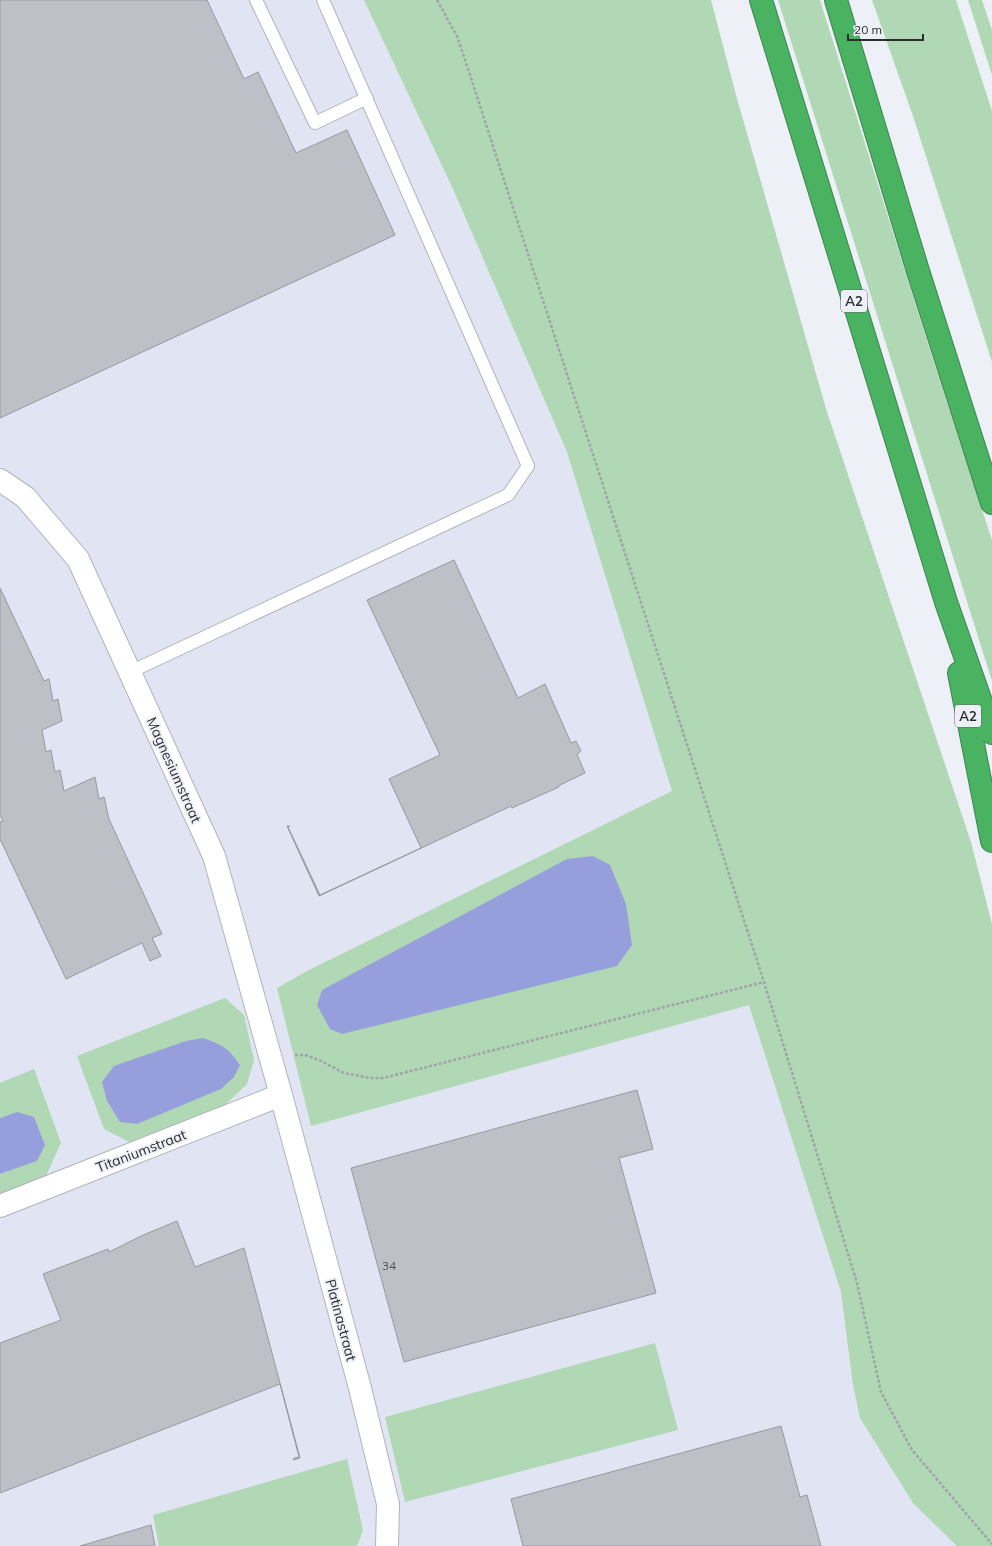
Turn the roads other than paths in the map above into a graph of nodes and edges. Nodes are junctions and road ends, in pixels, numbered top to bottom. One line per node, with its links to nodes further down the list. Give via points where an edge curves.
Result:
1 (256, 0): 5 (lane, via 315,123)
2 (323, 0): 5 (lane)
3 (761, 0): 8 (highway, A2)
4 (836, 0): 7 (highway)
5 (367, 98): 9 (lane, via 528,466 508,495)
6 (0, 480): 9 (street, Magnesiumstraat, via 25,497 78,559)
7 (992, 503)
8 (946, 602): 10 (highway, A2); 11 (highway, A2)
9 (130, 672): 12 (street, Magnesiumstraat, via 214,856)
10 (992, 733)
11 (992, 841)
12 (282, 1095): 13 (street, Titaniumstraat); 14 (street, Platinastraat, via 358,1380 388,1504)
13 (0, 1206)
14 (387, 1546)

